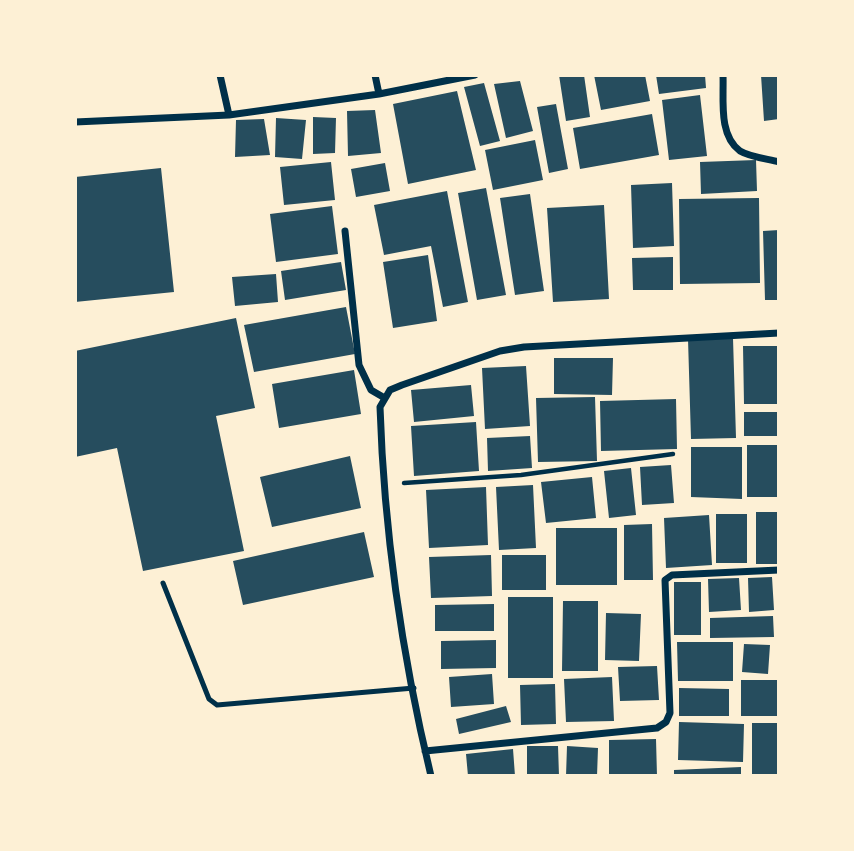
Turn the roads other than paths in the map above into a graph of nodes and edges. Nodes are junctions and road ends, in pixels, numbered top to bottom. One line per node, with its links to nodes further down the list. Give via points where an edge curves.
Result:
1 (220, 75): 6 (street)
2 (375, 75): 5 (street)
3 (475, 75): 5 (street)
4 (723, 75): 8 (street, via 724,124 731,140 741,151)
5 (379, 94): 6 (street)
6 (229, 115): 7 (street)
7 (75, 122)
8 (779, 162)
9 (345, 231): 11 (street, via 359,365 371,390)
10 (779, 333): 11 (street, via 524,347 402,385)
11 (383, 397): 14 (street, via 382,485)
12 (779, 570): 15 (street, via 672,575 665,580 670,713 657,728)
13 (163, 583): 14 (lane, via 209,699 217,705)
14 (414, 688): 15 (street)
15 (425, 751): 16 (street)
16 (431, 776)

